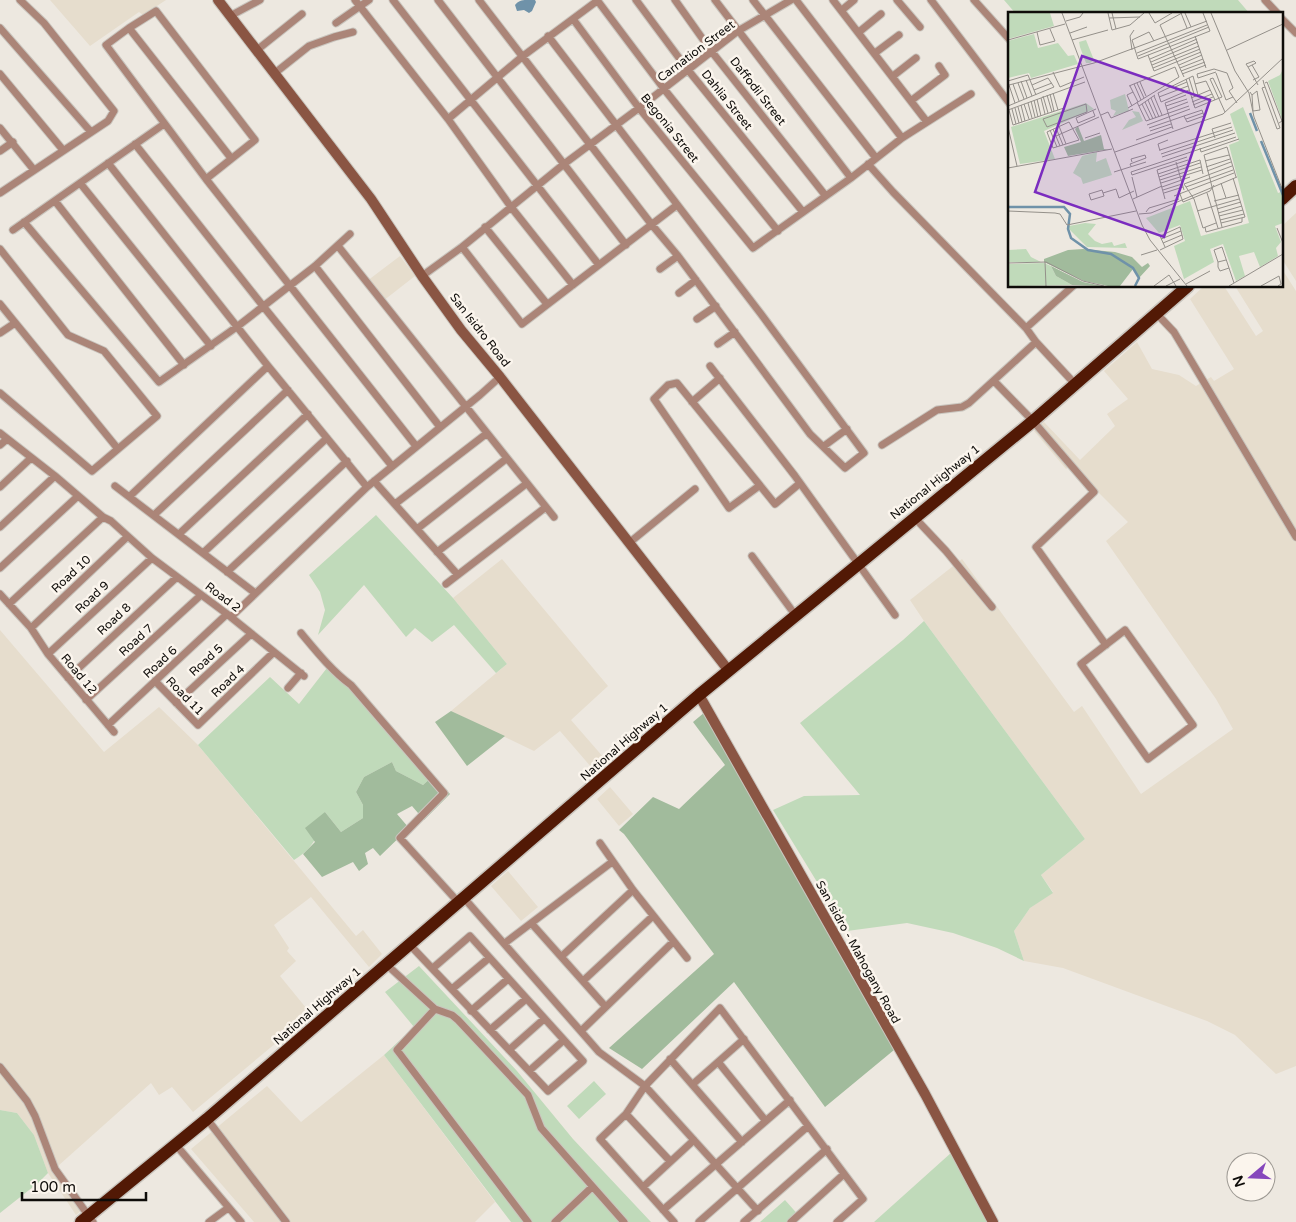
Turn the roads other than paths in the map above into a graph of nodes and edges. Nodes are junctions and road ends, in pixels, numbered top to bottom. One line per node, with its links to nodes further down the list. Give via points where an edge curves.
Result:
1 (20, 0): 63 (street, via 44,23 114,111 108,121)
2 (218, 0): 27 (street, San Isidro Road)
3 (260, 0): 27 (street)
4 (369, 0): 21 (street)
5 (393, 0): 55 (street)
6 (438, 0): 50 (street)
7 (479, 0): 44 (street)
8 (597, 0): 28 (street); 52 (street)
9 (636, 0): 47 (street, Dahlia Street)
10 (675, 0): 42 (street, Daffodil Street)
11 (715, 0): 34 (street)
12 (754, 0): 26 (street)
13 (791, 0): 26 (street, Carnation Street)
14 (796, 0): 64 (street)
15 (833, 0): 22 (street)
16 (854, 0): 22 (street)
17 (897, 0): 31 (street)
18 (931, 0): 54 (street)
19 (974, 0): 40 (street)
20 (1265, 0): 23 (street)
21 (358, 3): 30 (street); 58 (street)
22 (842, 10): 36 (street)
23 (1276, 12)
24 (302, 14): 41 (street)
25 (881, 14): 36 (street)
26 (766, 15): 34 (street, Carnation Street); 71 (street)
27 (230, 16): 41 (street, San Isidro Road)
28 (572, 19): 39 (street); 57 (street, Begonia Street)
29 (1284, 21): 37 (street)
30 (336, 23)
31 (920, 27)
32 (0, 28): 63 (street)
33 (128, 28): 60 (street, via 106,45); 70 (street); 70 (street, via 156,11 255,140)
34 (738, 31): 42 (street, Carnation Street); 76 (street)
35 (353, 32): 48 (street, via 310,46)
36 (858, 32): 43 (street)
37 (1296, 34)
38 (899, 35): 43 (street)
39 (548, 36): 44 (street); 61 (street)
40 (1008, 38)
41 (257, 50): 48 (street, San Isidro Road)
42 (712, 52): 47 (street, Carnation Street); 82 (street, Daffodil Street)
43 (875, 53): 51 (street)
44 (523, 56): 50 (street); 67 (street)
45 (916, 58): 51 (street)
46 (939, 66): 56 (street, via 945,75)
47 (688, 70): 52 (street, Carnation Street); 87 (street, Dahlia Street)
48 (275, 73): 102 (street, San Isidro Road, via 371,199)
49 (0, 74): 68 (street)
50 (498, 76): 55 (street); 73 (street)
51 (893, 76): 56 (street)
52 (664, 89): 57 (street, Carnation Street); 92 (street)
53 (971, 94): 59 (street)
54 (1007, 95)
55 (472, 100): 58 (street); 79 (street)
56 (912, 100): 59 (street)
57 (639, 108): 61 (street, Carnation Street); 92 (street, Begonia Street, via 753,248)
58 (448, 119): 86 (street)
59 (927, 122): 64 (street)
60 (164, 124): 66 (street); 77 (street)
61 (617, 125): 67 (street, Carnation Street); 85 (street)
62 (0, 128): 65 (street)
63 (91, 132): 68 (street)
64 (902, 138): 71 (street)
65 (13, 142): 69 (street); 75 (street)
66 (135, 144): 72 (street); 111 (street)
67 (591, 144): 73 (street, Carnation Street); 89 (street)
68 (63, 150): 75 (street)
69 (0, 151)
70 (232, 158): 77 (street)
71 (876, 158): 74 (street)
72 (108, 163): 78 (street); 116 (street)
73 (564, 164): 79 (street, Carnation Street); 94 (street)
74 (868, 164): 76 (street); 117 (street)
75 (34, 170): 81 (street)
76 (851, 178): 82 (street)
77 (206, 179): 105 (street)
78 (80, 183): 84 (street); 122 (street)
79 (539, 186): 86 (street, Carnation Street); 99 (street)
80 (1296, 186): 83 (highway)
81 (0, 193)
82 (825, 195): 87 (street)
83 (1284, 197)
84 (55, 201): 88 (street); 123 (street)
85 (677, 206): 89 (street); 137 (street)
86 (512, 207): 90 (street, Carnation Street); 104 (street)
87 (803, 212): 92 (street)
88 (24, 222): 91 (street); 123 (street, via 159,382)
89 (652, 225): 94 (street); 98 (street)
90 (486, 227): 96 (street, Carnation Street); 110 (street)
91 (13, 230)
92 (778, 231)
93 (350, 234): 95 (street)
94 (626, 245): 99 (street)
95 (338, 246): 100 (street); 133 (street)
96 (462, 247): 102 (street, Carnation Street); 110 (street, via 522,324)
97 (0, 249): 146 (street, via 68,335 104,352 157,416)
98 (678, 256): 101 (street); 103 (street)
99 (599, 264): 104 (street)
100 (315, 266): 105 (street); 136 (street)
101 (660, 269)
102 (422, 276): 126 (street, San Isidro Road)
103 (696, 280): 108 (street); 112 (street)
104 (573, 284): 110 (street)
105 (290, 285): 111 (street); 144 (street)
106 (1071, 288): 117 (street)
107 (1186, 288): 113 (highway, National Highway 1)
108 (678, 294)
109 (0, 304): 115 (street)
110 (547, 304)
111 (263, 306): 116 (street); 150 (street)
112 (716, 306): 114 (street); 118 (street)
113 (1156, 313): 129 (highway, National Highway 1); 172 (street, via 1174,332)
114 (697, 319)
115 (15, 323): 119 (street); 146 (street)
116 (238, 326): 122 (street); 124 (street)
117 (1026, 328): 120 (street)
118 (735, 332): 121 (street); 145 (street, via 810,434)
119 (0, 333)
120 (1036, 342): 128 (street); 129 (street)
121 (718, 344)
122 (211, 346): 123 (street)
123 (184, 365)
124 (268, 366): 130 (street); 161 (street)
125 (710, 366): 127 (street)
126 (500, 377): 133 (street, Road 6); 173 (street, San Isidro Road)
127 (720, 378): 132 (street); 154 (street)
128 (994, 381): 135 (street); 143 (street, via 969,403 937,410)
129 (1075, 384): 135 (highway, National Highway 1)
130 (288, 390): 134 (street); 164 (street)
131 (0, 393): 146 (street, via 92,471)
132 (692, 402): 158 (street); 158 (street, via 676,384 668,385 654,398 729,508)
133 (465, 407): 136 (street, Road 6); 139 (street)
134 (308, 414): 140 (street); 170 (street)
135 (1032, 421): 167 (highway, National Highway 1); 195 (street, via 1094,492 1036,547)
136 (440, 427): 144 (street, Road 6)
137 (847, 429): 145 (street); 145 (street, via 864,453 845,468)
138 (0, 434): 141 (street, Road 2)
139 (486, 434): 148 (street); 162 (street)
140 (327, 438): 149 (street); 175 (street)
141 (7, 439): 142 (street); 147 (street, Road 2)
142 (0, 445)
143 (882, 445)
144 (416, 446): 150 (street, Road 6)
145 (824, 446)
146 (118, 449)
147 (31, 458): 151 (street, Road 2); 155 (street)
148 (506, 459): 153 (street); 169 (street)
149 (346, 461): 157 (street); 180 (street)
150 (392, 466): 152 (street, Road 6)
151 (55, 476): 160 (street, Road 2); 168 (street)
152 (374, 480): 157 (street, Road 6); 162 (street)
153 (526, 484): 163 (street); 174 (street)
154 (799, 484): 158 (street, via 775,504); 178 (street)
155 (0, 486)
156 (115, 486): 161 (street)
157 (367, 486): 185 (street, Road 6)
158 (759, 486)
159 (695, 490): 173 (street)
160 (78, 496): 165 (street, Road 2); 179 (street)
161 (130, 496): 164 (street)
162 (395, 504): 169 (street)
163 (546, 507): 166 (street); 182 (street)
164 (154, 514): 170 (street)
165 (103, 517): 171 (street, Road 2); 187 (street)
166 (554, 517)
167 (914, 518): 178 (highway, National Highway 1); 188 (street)
168 (0, 527)
169 (417, 529): 174 (street)
170 (179, 534): 175 (street)
171 (127, 537): 177 (street, Road 2); 192 (street, Road 10)
172 (1296, 537)
173 (629, 543): 198 (street, San Isidro Road)
174 (437, 552): 182 (street)
175 (203, 554): 180 (street)
176 (752, 556): 191 (street)
177 (152, 558): 181 (street, Road 2); 197 (street, Road 9)
178 (858, 563): 189 (street); 191 (highway, National Highway 1)
179 (0, 568)
180 (227, 572): 185 (street)
181 (177, 576): 186 (street, Road 2); 199 (street, Road 8)
182 (458, 576): 183 (street)
183 (446, 584)
184 (0, 594): 187 (street, Road 12)
185 (255, 594): 190 (street, Road 6)
186 (201, 595): 190 (street, Road 2); 203 (street, Road 7)
187 (9, 604): 192 (street, Road 12)
188 (992, 607)
189 (895, 615)
190 (229, 616): 194 (street, Road 2); 200 (street, Road 6)
191 (796, 616): 198 (highway, National Highway 1)
192 (30, 628): 197 (street, Road 12)
193 (301, 633): 211 (street, via 351,685 444,793 400,838)
194 (250, 634): 196 (street, Road 2); 204 (street, Road 5)
195 (1106, 645): 195 (street, via 1125,630 1194,725 1148,759 1081,664)
196 (274, 652): 201 (street, Road 2, via 302,675); 206 (street, Road 4)
197 (48, 654): 199 (street, Road 12)
198 (729, 671): 202 (highway, National Highway 1)
199 (68, 678): 203 (street, Road 12)
200 (156, 682): 204 (street, Road 11); 205 (street, Road 6)
201 (288, 688)
202 (699, 695): 211 (highway, National Highway 1); 271 (street, San Isidro - Mahogany Road, via 925,1094)
203 (86, 700): 205 (street, Road 12)
204 (176, 703): 206 (street, Road 11)
205 (108, 725): 207 (street, Road 12)
206 (198, 725)
207 (114, 732)
208 (600, 844): 209 (street)
209 (612, 862): 210 (street); 213 (street)
210 (633, 890): 212 (street); 217 (street)
211 (462, 901): 215 (street); 216 (highway, National Highway 1)
212 (653, 916): 214 (street); 223 (street)
213 (532, 924): 215 (street); 217 (street)
214 (673, 942): 219 (street); 226 (street)
215 (505, 943): 231 (street)
216 (410, 945): 220 (highway, National Highway 1); 221 (street)
217 (562, 956): 223 (street)
218 (489, 958): 221 (street, via 470,936); 222 (street); 224 (street)
219 (687, 958)
220 (387, 965): 227 (street); 243 (highway, National Highway 1)
221 (433, 968): 224 (street)
222 (508, 979): 225 (street); 228 (street)
223 (584, 980): 226 (street)
224 (452, 989): 228 (street)
225 (526, 999): 229 (street); 230 (street)
226 (605, 1006): 231 (street)
227 (435, 1009): 254 (street, via 458,1020 528,1094 540,1128); 263 (street, via 397,1050)
228 (472, 1010): 230 (street)
229 (544, 1019): 233 (street); 234 (street)
230 (490, 1030): 234 (street)
231 (582, 1030): 240 (street, via 599,1052)
232 (744, 1039): 235 (street, via 720,1008); 236 (street); 241 (street)
233 (564, 1040): 238 (street); 238 (street, via 583,1061 548,1091)
234 (509, 1050): 238 (street)
235 (670, 1059): 239 (street); 240 (street)
236 (719, 1063): 239 (street); 244 (street)
237 (0, 1066): 259 (street, via 27,1101 55,1169)
238 (529, 1071)
239 (693, 1084): 247 (street)
240 (645, 1086): 242 (street); 246 (street)
241 (790, 1100): 244 (street); 245 (street)
242 (626, 1114): 250 (street); 253 (street, via 600,1139)
243 (207, 1119): 248 (highway, National Highway 1); 262 (street)
244 (765, 1120): 247 (street)
245 (808, 1126): 249 (street); 255 (street)
246 (694, 1140): 250 (street); 251 (street)
247 (742, 1142): 251 (street)
248 (176, 1145): 256 (street); 259 (highway, National Highway 1)
249 (827, 1149): 252 (street); 258 (street)
250 (670, 1161): 253 (street)
251 (715, 1163): 255 (street); 257 (street)
252 (844, 1174): 269 (street); 270 (street, via 863,1199)
253 (643, 1187): 257 (street)
254 (592, 1188): 264 (street); 265 (street)
255 (737, 1188): 258 (street); 267 (street)
256 (228, 1208): 260 (street); 261 (street)
257 (663, 1210): 266 (street)
258 (758, 1210): 268 (street)
259 (88, 1220)
260 (209, 1222)
261 (241, 1222)
262 (286, 1222)
263 (528, 1222)
264 (555, 1222)
265 (624, 1222)
266 (674, 1222)
267 (699, 1222)
268 (744, 1222)
269 (791, 1222)
270 (837, 1222)
271 (993, 1222)

